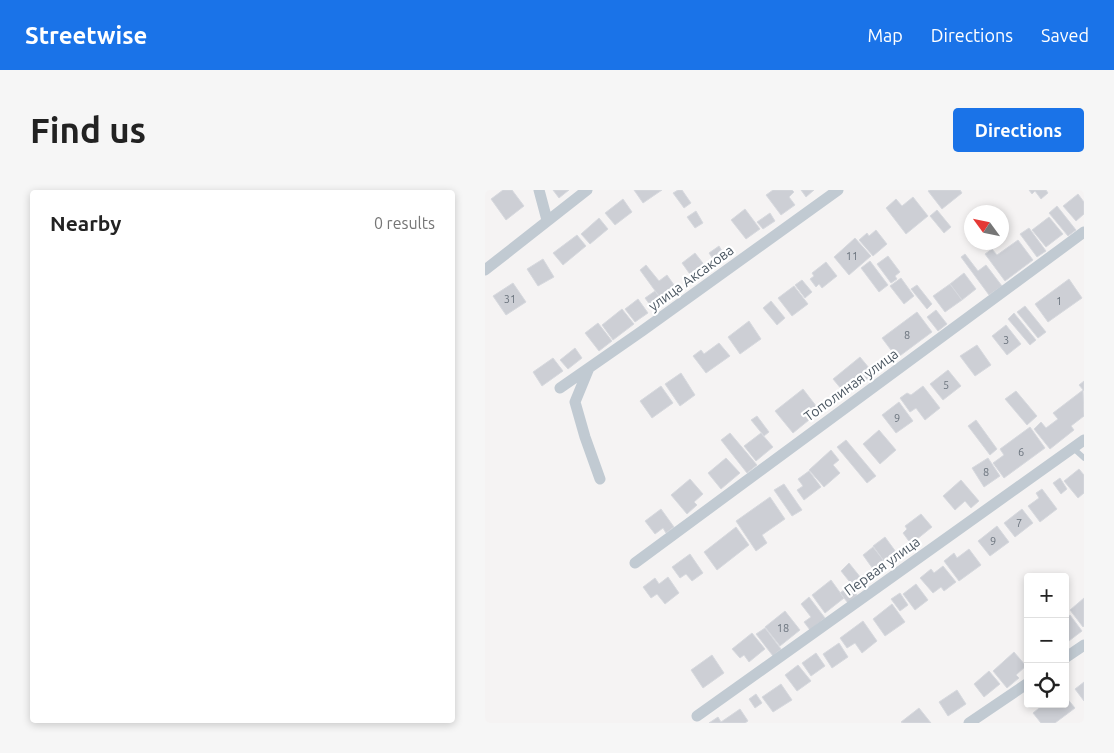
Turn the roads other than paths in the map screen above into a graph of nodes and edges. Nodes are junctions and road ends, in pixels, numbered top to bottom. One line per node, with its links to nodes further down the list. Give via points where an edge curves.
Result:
1 (539, 190): 4 (street)
2 (587, 190): 4 (street)
3 (838, 190): 7 (street, улица Аксакова)
4 (547, 220): 6 (street)
5 (1084, 232): 13 (street, Тополиная улица)
6 (485, 270)
7 (589, 368): 8 (street, улица Аксакова); 12 (street, via 575,402)
8 (560, 388)
9 (1084, 440): 10 (street, Первая улица)
10 (1073, 448): 11 (lane); 17 (street, Первая улица)
11 (1084, 458)
12 (600, 479)
13 (635, 563)
14 (1084, 645): 15 (street)
15 (1069, 655)
16 (1024, 686): 18 (street)
17 (697, 716)
18 (969, 723)

